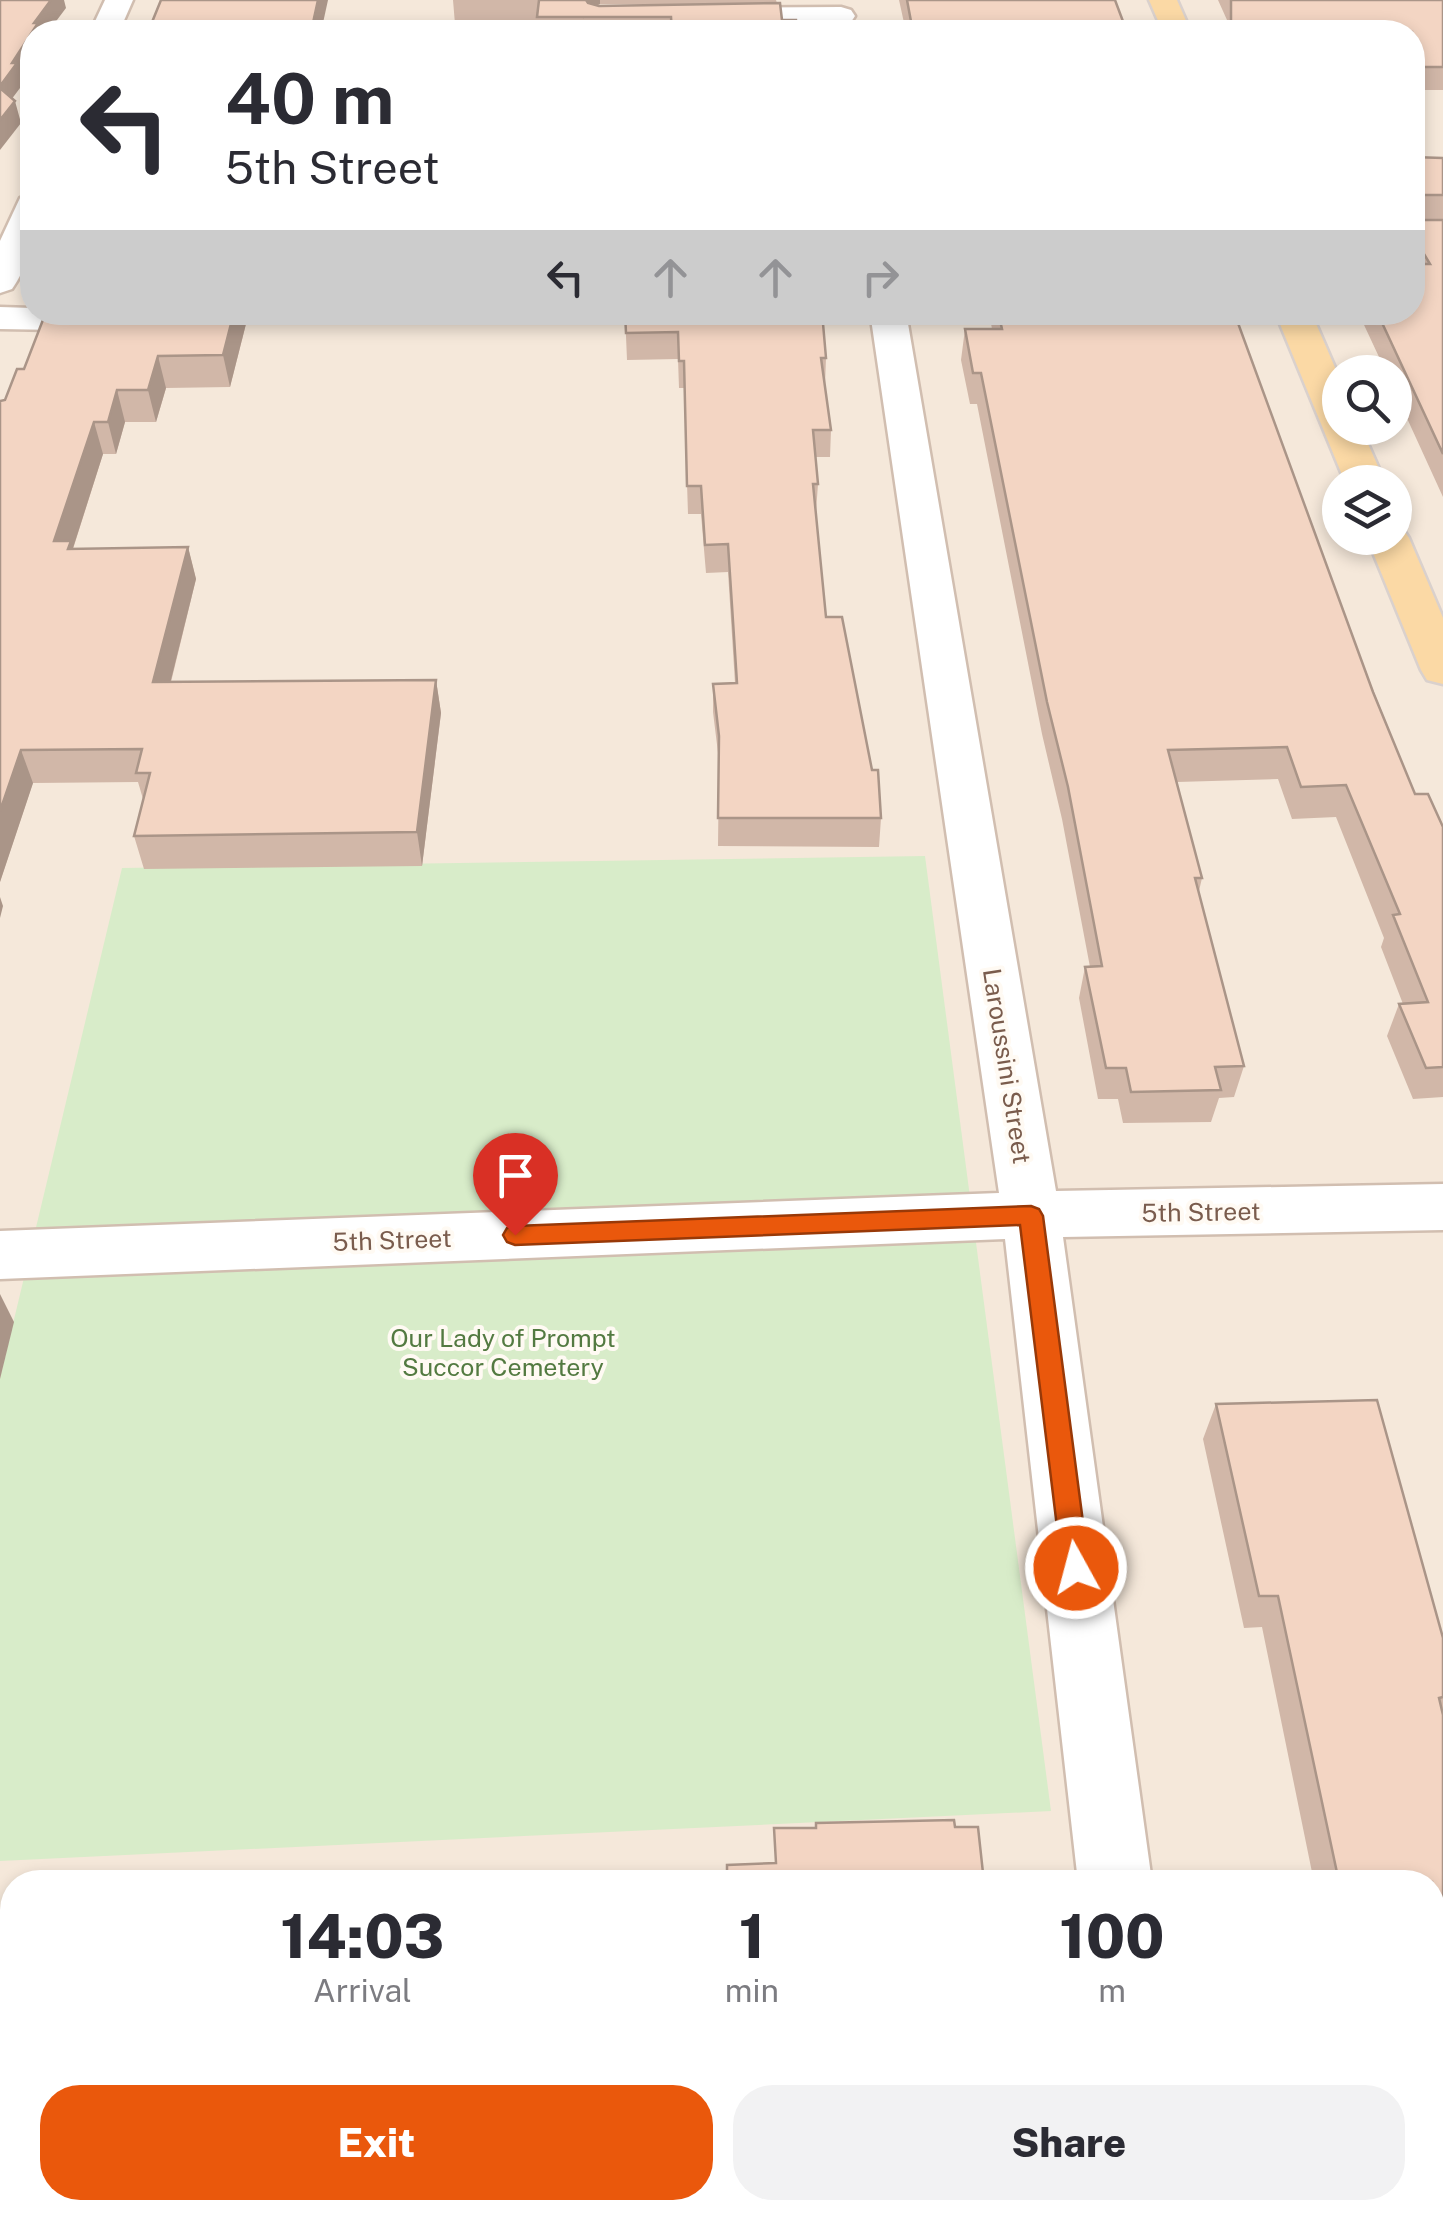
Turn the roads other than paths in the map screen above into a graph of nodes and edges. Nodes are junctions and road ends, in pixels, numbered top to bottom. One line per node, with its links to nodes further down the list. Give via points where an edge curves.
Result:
1 (841, 16): 2 (street)
2 (674, 17)
3 (20, 234): 4 (street)
4 (0, 282)
5 (890, 325): 11 (street, Laroussini Street)
6 (1299, 325): 7 (main road)
7 (1322, 380)
8 (1395, 555): 9 (main road)
9 (1443, 670)
10 (1443, 1207): 11 (street, 5th Street)
11 (1031, 1216): 12 (street, 5th Street); 13 (street, Laroussini Street)
12 (0, 1255)
13 (1113, 1870)

